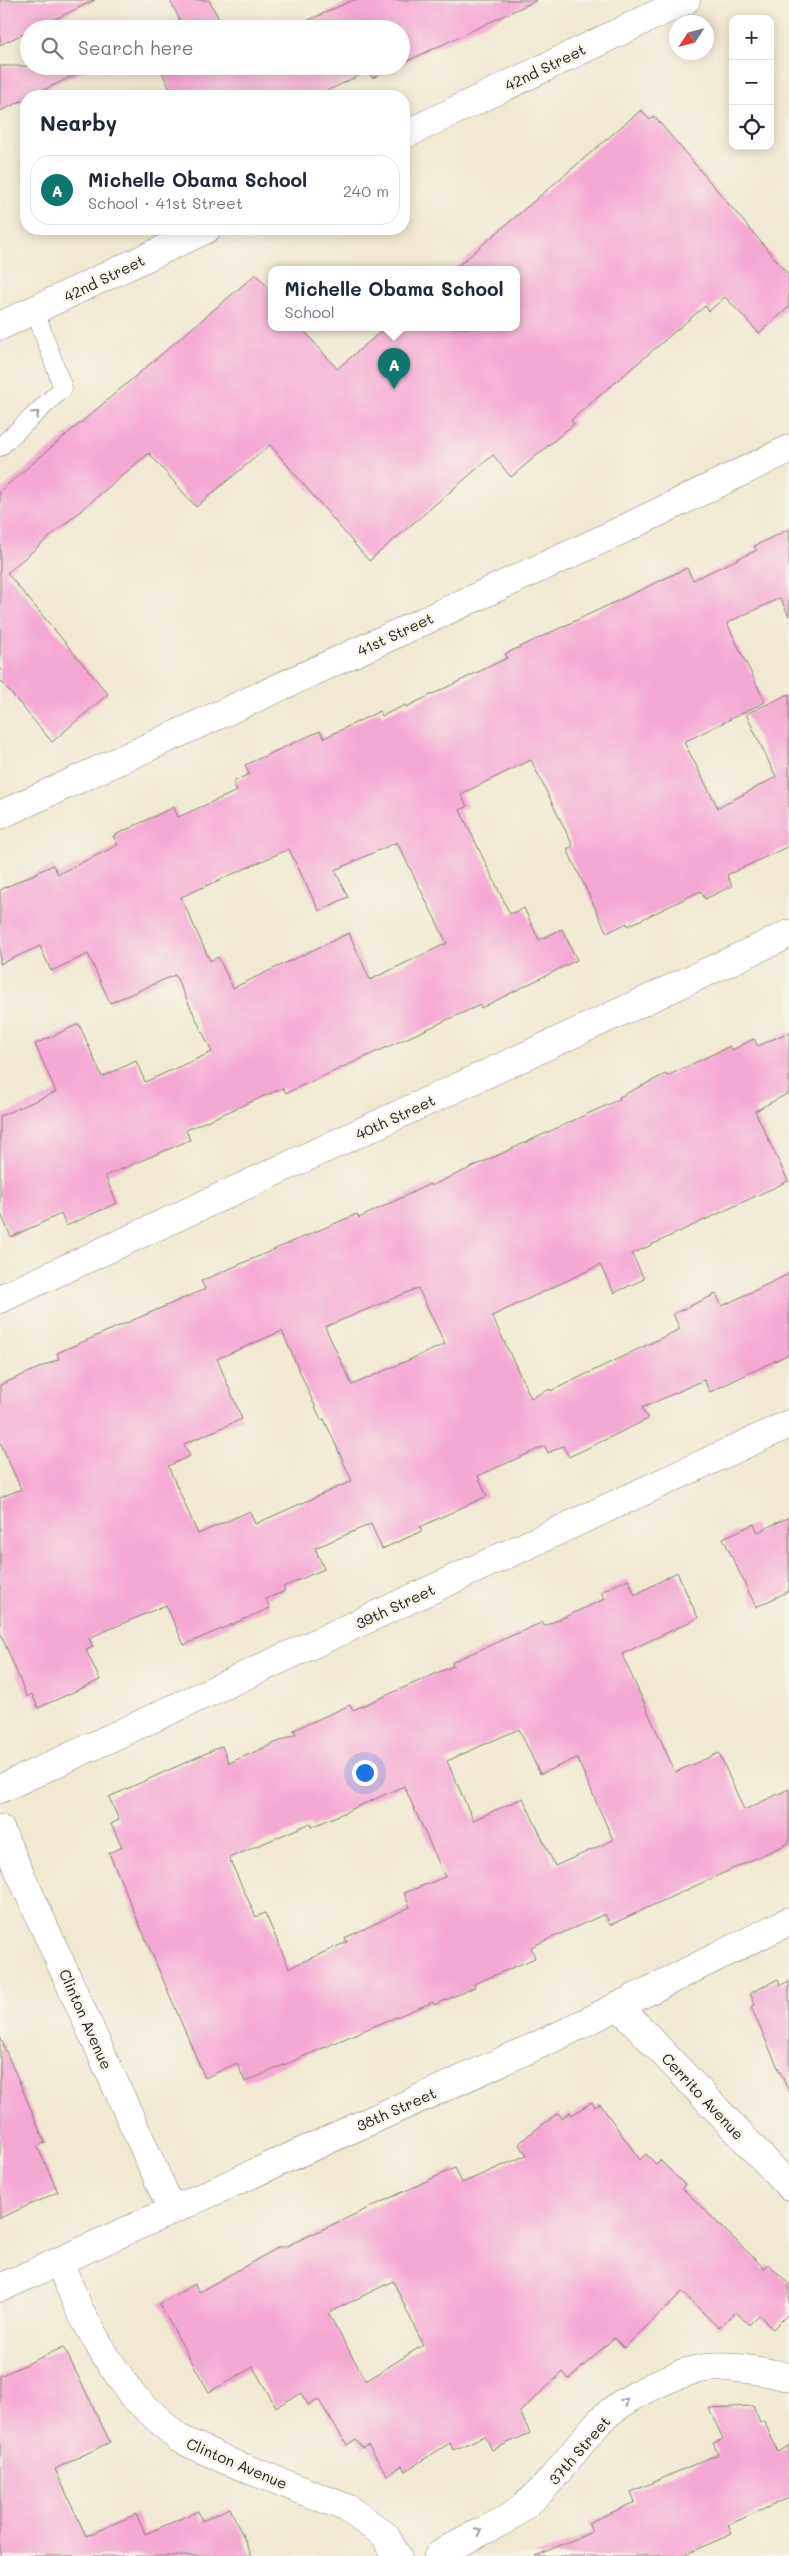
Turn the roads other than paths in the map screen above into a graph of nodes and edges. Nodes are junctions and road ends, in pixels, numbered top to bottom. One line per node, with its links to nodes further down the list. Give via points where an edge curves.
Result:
1 (686, 0): 2 (street, 42nd Street)
2 (410, 132)
3 (194, 235): 4 (street, 42nd Street)
4 (35, 311): 5 (street, 42nd Street); 6 (lane, one-way to 4, via 63,388)
5 (0, 326)
6 (0, 447)
7 (789, 449): 8 (street, 41st Street, via 589,545)
8 (0, 815)
9 (789, 934): 10 (street, 40th Street)
10 (0, 1298)
11 (789, 1424): 12 (street, 39th Street)
12 (0, 1789)
13 (0, 1829): 17 (street, Clinton Avenue)
14 (789, 1921): 15 (street, 38th Street)
15 (618, 2005): 16 (street, Cerrito Avenue); 17 (street, 38th Street, via 558,2036)
16 (789, 2186)
17 (172, 2210): 18 (street, 38th Street)
18 (59, 2261): 19 (street, 38th Street); 21 (street, Clinton Avenue, via 102,2352 132,2394 178,2438 232,2464 347,2508 385,2535)
19 (0, 2288)
20 (789, 2377): 22 (street, 37th Street, one-way to 20, via 516,2513 547,2486 598,2423 630,2398 705,2368 747,2368)
21 (397, 2556)
22 (438, 2556)

